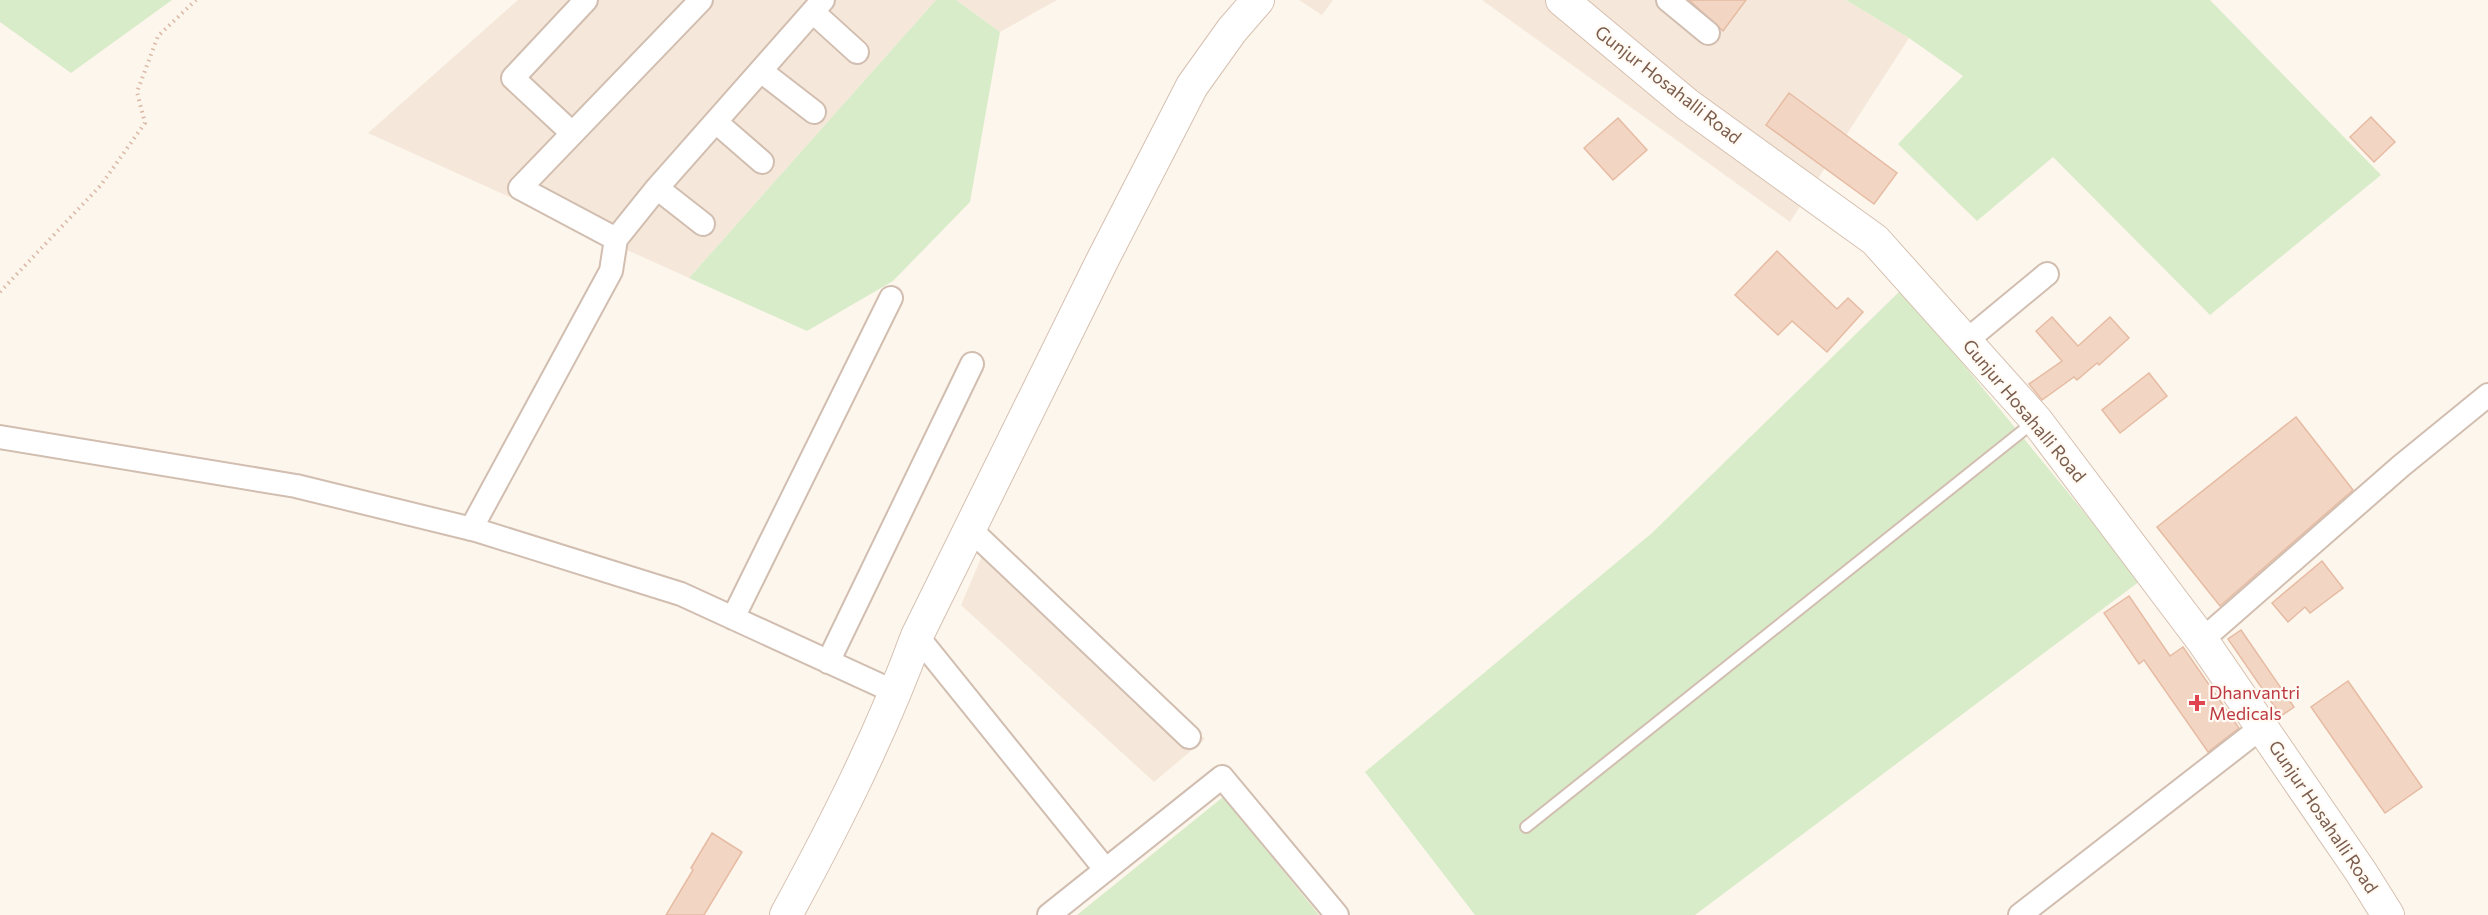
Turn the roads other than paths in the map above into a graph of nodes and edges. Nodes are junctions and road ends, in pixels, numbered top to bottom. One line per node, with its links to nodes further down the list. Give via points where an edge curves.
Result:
1 (586, 0): 12 (street, via 513,78)
2 (700, 0): 12 (street)
3 (1258, 0): 25 (street, via 1192,86)
4 (1562, 0): 19 (street, Gunjur Hosahalli Road, via 1688,105 1875,240)
5 (1668, 0): 7 (street)
6 (818, 6): 8 (street); 9 (street)
7 (1707, 33)
8 (857, 52)
9 (761, 71): 10 (street); 11 (street)
10 (814, 112)
11 (716, 122): 13 (street); 14 (street)
12 (572, 133): 16 (street, via 520,188)
13 (762, 162)
14 (657, 188): 15 (street); 16 (street)
15 (703, 224)
16 (616, 238): 24 (street, via 611,271)
17 (2047, 274): 19 (street)
18 (891, 298): 26 (street)
19 (1966, 341): 22 (street, Gunjur Hosahalli Road)
20 (972, 364): 29 (street)
21 (2488, 395): 28 (street)
22 (2036, 420): 28 (street, Gunjur Hosahalli Road); 33 (lane)
23 (0, 437): 24 (street, via 296,486)
24 (471, 529): 26 (street, via 681,594)
25 (970, 529): 27 (street); 32 (street)
26 (734, 618): 29 (street)
27 (917, 636): 30 (street); 34 (street)
28 (2202, 640): 31 (street, Gunjur Hosahalli Road)
29 (828, 662): 30 (street)
30 (897, 693): 35 (street)
31 (2262, 727): 38 (street); 39 (street, Gunjur Hosahalli Road)
32 (1189, 737)
33 (1526, 826)
34 (1105, 869): 36 (street); 37 (street, via 1222,777)
35 (786, 915)
36 (1049, 915)
37 (1337, 915)
38 (2020, 915)
39 (2388, 915)

